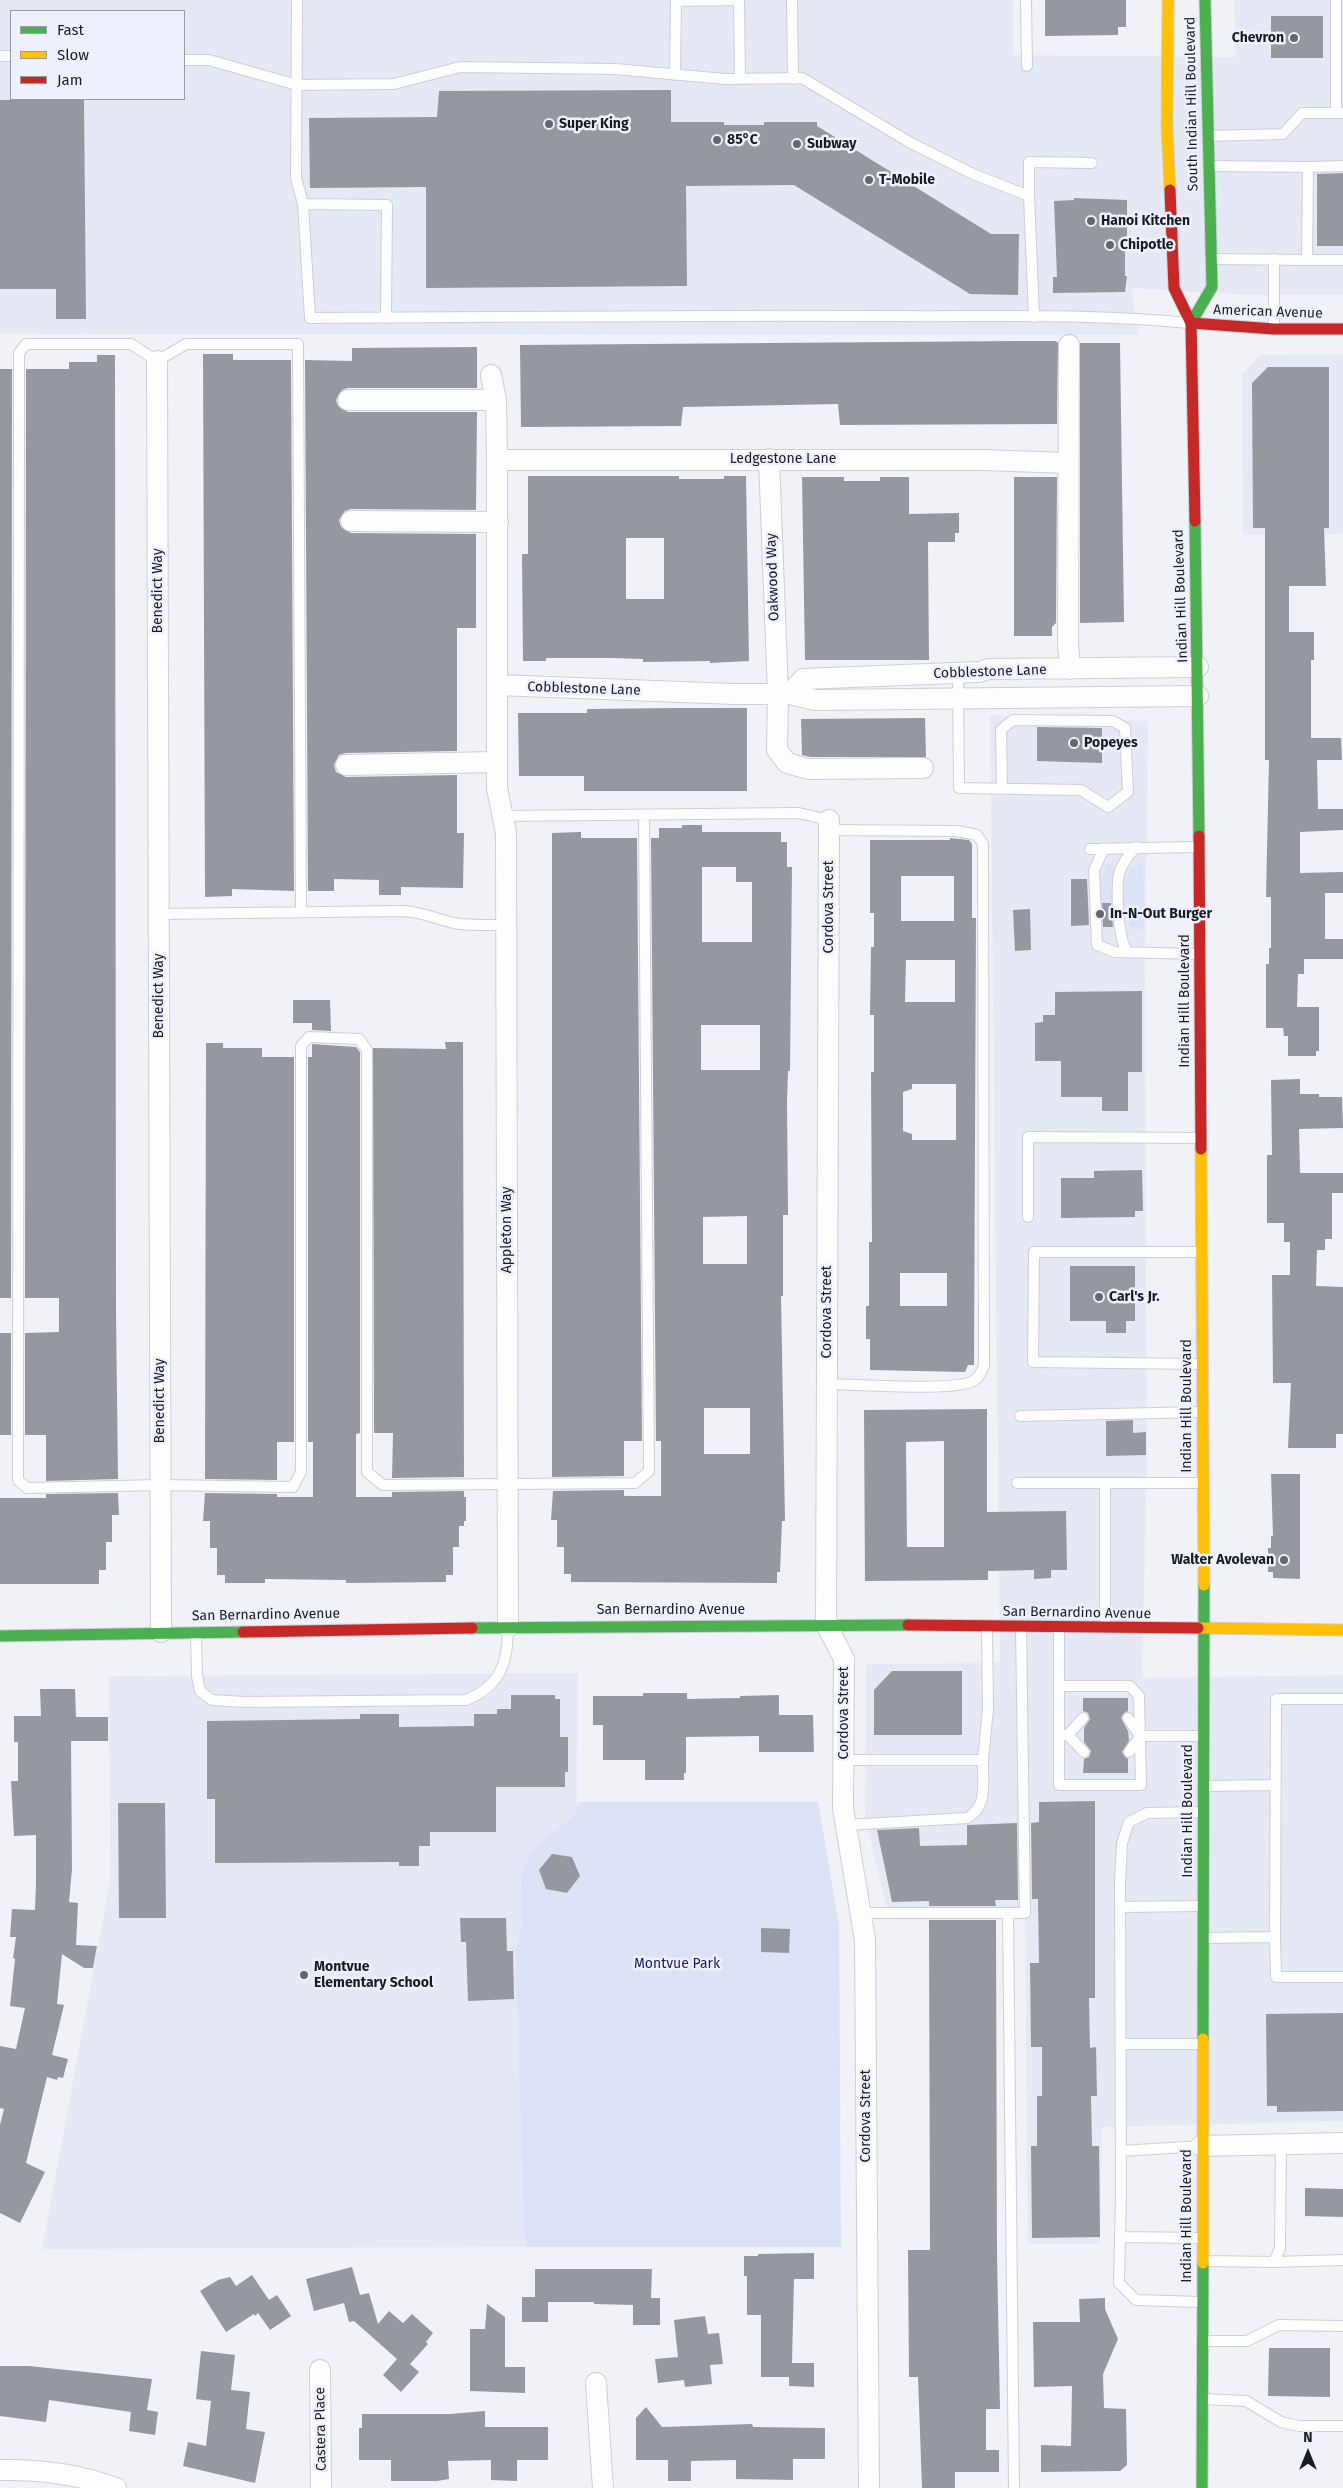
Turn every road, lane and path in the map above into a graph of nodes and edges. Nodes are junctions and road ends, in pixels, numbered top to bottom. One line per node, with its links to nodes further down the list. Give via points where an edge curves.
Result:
1 (297, 0): 13 (lane)
2 (676, 0): 10 (lane); 11 (lane, via 739,0)
3 (792, 0): 12 (lane)
4 (1026, 0): 9 (lane)
5 (1168, 0): 28 (main road, South Indian Hill Boulevard, via 1167,128 1174,288)
6 (1205, 0): 15 (main road, South Indian Hill Boulevard)
7 (1336, 0): 14 (lane)
8 (185, 60): 13 (lane, via 209,60)
9 (1027, 66)
10 (675, 75): 11 (lane); 13 (lane, via 615,69 460,67 394,84)
11 (740, 79): 12 (lane)
12 (793, 79): 20 (lane, via 802,78 911,143 973,174)
13 (297, 85): 21 (lane, via 296,178)
14 (1340, 113): 15 (lane, via 1302,113 1283,134)
15 (1207, 136): 17 (main road, South Indian Hill Boulevard)
16 (1092, 163): 20 (lane, via 1029,162)
17 (1208, 166): 19 (lane); 22 (main road, South Indian Hill Boulevard)
18 (1343, 166): 19 (lane)
19 (1308, 167): 24 (lane)
20 (1029, 196): 26 (lane)
21 (303, 204): 27 (lane, via 310,318); 27 (lane, via 387,205)
22 (1211, 259): 23 (lane); 28 (main road, South Indian Hill Boulevard, via 1212,287)
23 (1274, 259): 24 (lane); 29 (lane)
24 (1308, 260): 25 (lane)
25 (1343, 260)
26 (1034, 317): 27 (lane); 28 (lane, via 1143,318)
27 (386, 318)
28 (1191, 324): 29 (main road, American Avenue); 41 (main road, Indian Hill Boulevard)
29 (1274, 329): 30 (main road, American Avenue)
30 (1343, 330)
31 (1069, 345): 38 (street)
32 (157, 361): 59 (lane, via 186,344 298,344); 60 (street, Benedict Way); 75 (lane, via 131,344 26,344 19,353 18,1480 26,1488)
33 (491, 375): 35 (street, Appleton Way)
34 (348, 400): 35 (street)
35 (496, 400): 37 (street, Appleton Way)
36 (769, 459): 37 (street, Ledgestone Lane); 38 (street, Ledgestone Lane, via 983,460); 45 (street, Oakwood Way)
37 (497, 460): 40 (street, Appleton Way)
38 (1068, 464): 42 (street)
39 (351, 521): 40 (street)
40 (498, 522): 44 (street, Appleton Way)
41 (1198, 667): 42 (street, Cobblestone Lane); 46 (main road, Indian Hill Boulevard)
42 (1070, 669): 43 (street, Cobblestone Lane, via 989,669)
43 (958, 673): 45 (street, Cobblestone Lane, via 802,679); 47 (lane)
44 (497, 685): 45 (street, Cobblestone Lane); 48 (street, Appleton Way)
45 (784, 694): 47 (street, Cobblestone Lane, via 815,700); 50 (street, Oakwood Way, via 776,741 781,758 787,763 808,769)
46 (1198, 696): 47 (street, Cobblestone Lane); 56 (main road, Indian Hill Boulevard)
47 (959, 699): 51 (lane, via 959,788)
48 (497, 762): 49 (street); 53 (street, Appleton Way, via 497,788)
49 (346, 764)
50 (923, 768)
51 (1002, 789): 51 (lane, via 1081,790 1108,807 1128,792 1125,728 1113,721 1014,720 1001,730)
52 (644, 815): 53 (lane); 54 (lane, via 799,813); 71 (lane, via 648,1471 635,1483)
53 (504, 824): 61 (street, Appleton Way)
54 (829, 825): 68 (street, Cordova Street); 68 (lane, via 956,831 976,835 983,844 984,1366 979,1377 972,1382 946,1386)
55 (1136, 847): 56 (lane); 57 (lane); 62 (lane, via 1120,874 1120,927)
56 (1199, 847): 63 (main road, Indian Hill Boulevard)
57 (1104, 848): 58 (lane); 62 (lane, via 1094,870 1097,945 1115,952)
58 (1090, 849)
59 (301, 912): 60 (lane); 61 (lane, via 416,912 456,923)
60 (158, 914): 75 (street, Benedict Way)
61 (506, 925): 71 (street, Appleton Way)
62 (1127, 952): 63 (lane)
63 (1200, 954): 64 (main road, Indian Hill Boulevard)
64 (1201, 1138): 65 (lane, via 1028,1137); 66 (main road, Indian Hill Boulevard)
65 (1028, 1217)
66 (1201, 1252): 67 (main road, Indian Hill Boulevard); 67 (lane, via 1034,1252 1033,1362)
67 (1202, 1364): 69 (main road, Indian Hill Boulevard)
68 (827, 1384): 76 (street, Cordova Street)
69 (1203, 1412): 70 (lane); 74 (main road, Indian Hill Boulevard)
70 (1020, 1416)
71 (508, 1483): 75 (lane, via 383,1485 367,1472 367,1050 359,1040 309,1037 302,1046 302,1472 293,1487); 77 (street, Appleton Way)
72 (1017, 1483): 73 (lane)
73 (1105, 1483): 74 (lane); 81 (lane)
74 (1203, 1483): 82 (main road, Indian Hill Boulevard)
75 (161, 1486): 85 (street, Benedict Way)
76 (826, 1624): 77 (main road, San Bernardino Avenue); 78 (main road, San Bernardino Avenue); 96 (street, Cordova Street, via 844,1659)
77 (508, 1626): 84 (main road, San Bernardino Avenue); 84 (lane, via 508,1653 502,1667 490,1687 466,1700 212,1700 200,1691)
78 (987, 1626): 79 (main road, San Bernardino Avenue); 97 (lane, via 988,1709)
79 (1022, 1627): 80 (main road, San Bernardino Avenue); 105 (lane, via 1025,1913)
80 (1059, 1628): 81 (main road, San Bernardino Avenue); 87 (lane)
81 (1105, 1628): 82 (main road, San Bernardino Avenue)
82 (1204, 1630): 83 (main road, San Bernardino Avenue); 93 (main road, Indian Hill Boulevard)
83 (1343, 1630)
84 (196, 1631): 85 (main road, San Bernardino Avenue)
85 (161, 1632): 86 (main road, San Bernardino Avenue)
86 (0, 1636)
87 (1059, 1686): 91 (lane); 92 (lane, via 1130,1686 1139,1696)
88 (1343, 1699): 98 (lane, via 1276,1699)
89 (1084, 1718): 91 (lane)
90 (1128, 1718): 92 (lane)
91 (1063, 1735): 92 (lane, via 1059,1785 1141,1786); 94 (lane)
92 (1140, 1736): 93 (lane); 95 (lane)
93 (1204, 1736): 99 (main road, Indian Hill Boulevard)
94 (1084, 1752)
95 (1129, 1752)
96 (844, 1760): 97 (lane); 101 (street, Cordova Street)
97 (983, 1760): 101 (lane, via 982,1803 975,1814 967,1818)
98 (1274, 1785): 99 (lane); 106 (lane)
99 (1203, 1786): 100 (main road, Indian Hill Boulevard)
100 (1203, 1812): 102 (main road, Indian Hill Boulevard); 103 (lane, via 1147,1813 1129,1822 1122,1843)
101 (846, 1825): 104 (street, Cordova Street)
102 (1203, 1906): 103 (lane); 107 (main road, Indian Hill Boulevard)
103 (1120, 1907): 109 (lane)
104 (862, 1913): 105 (lane); 131 (street, Cordova Street, via 865,1940)
105 (1008, 1913): 132 (lane)
106 (1275, 1937): 107 (lane); 108 (lane, via 1276,1977)
107 (1202, 1938): 110 (main road, Indian Hill Boulevard)
108 (1343, 1977)
109 (1121, 2044): 110 (lane); 114 (lane)
110 (1202, 2044): 113 (main road, Indian Hill Boulevard)
111 (1281, 2144): 112 (street); 113 (street); 119 (lane, via 1280,2248)
112 (1343, 2144)
113 (1201, 2146): 114 (lane); 116 (main road, Indian Hill Boulevard)
114 (1121, 2151): 115 (lane)
115 (1120, 2237): 116 (lane); 120 (lane, via 1119,2283 1136,2300)
116 (1202, 2238): 118 (main road, Indian Hill Boulevard)
117 (1343, 2260): 119 (lane)
118 (1202, 2261): 119 (lane); 120 (main road, Indian Hill Boulevard)
119 (1274, 2262)
120 (1202, 2302): 122 (main road, Indian Hill Boulevard)
121 (1343, 2326): 122 (lane, via 1278,2325 1247,2341)
122 (1202, 2341): 125 (main road, Indian Hill Boulevard)
123 (320, 2370): 129 (street, Castera Place)
124 (596, 2383): 130 (street)
125 (1202, 2399): 126 (lane, via 1246,2400 1281,2422 1299,2426); 133 (main road, Indian Hill Boulevard)
126 (1343, 2426)
127 (0, 2470): 128 (street, via 38,2469 92,2479)
128 (116, 2488)
129 (322, 2488)
130 (603, 2488)
131 (869, 2488)
132 (1014, 2488)
133 (1202, 2488)

